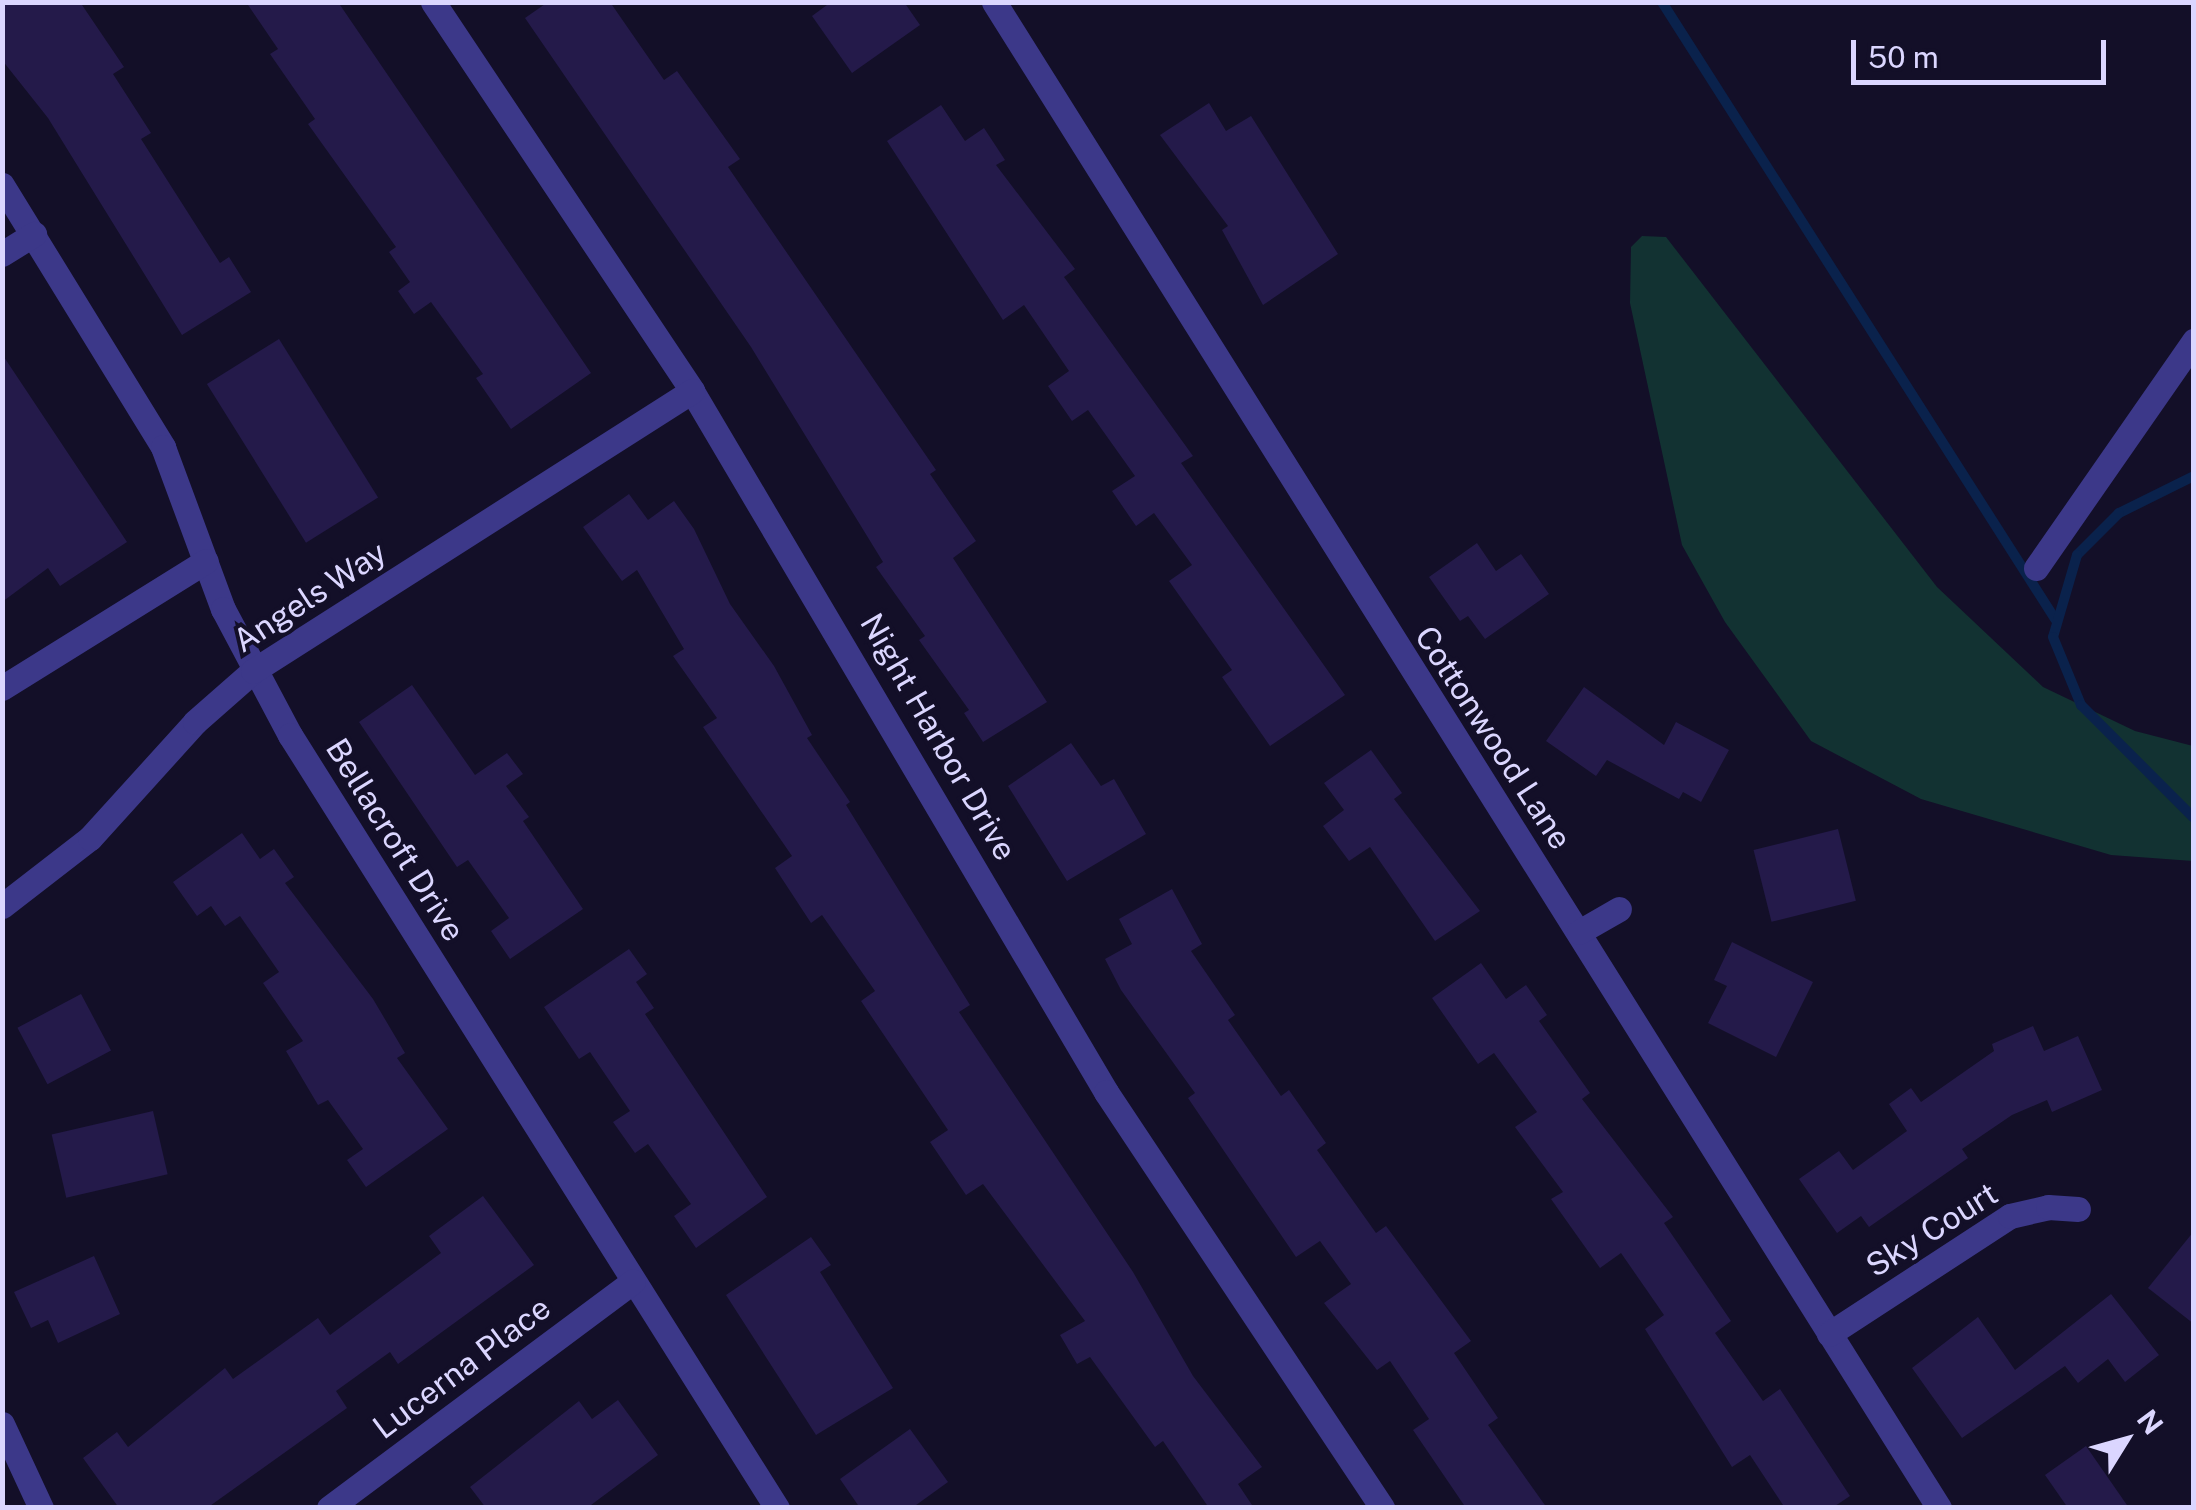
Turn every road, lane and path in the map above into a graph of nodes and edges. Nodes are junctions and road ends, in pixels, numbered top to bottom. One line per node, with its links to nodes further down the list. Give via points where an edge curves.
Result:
1 (433, 2): 7 (street, Night Harbor Drive)
2 (994, 2): 14 (street, Cottonwood Lane)
3 (2, 184): 4 (street, Bellacroft Drive)
4 (34, 234): 5 (street); 8 (street, Bellacroft Drive, via 147,416)
5 (2, 254)
6 (2194, 341): 9 (street)
7 (692, 391): 10 (street, Angels Way); 22 (street, Night Harbor Drive, via 1106,1092)
8 (206, 561): 10 (street, Bellacroft Drive); 11 (street)
9 (2036, 568)
10 (254, 671): 12 (street, Angels Way, via 195,722 90,838); 16 (street, Bellacroft Drive)
11 (2, 688)
12 (2, 906)
13 (1620, 910): 14 (street)
14 (1579, 932): 17 (street, Cottonwood Lane)
15 (2078, 1209): 17 (street, Sky Court, via 2048,1207 2010,1216)
16 (633, 1281): 20 (street, Lucerna Place); 21 (street, Bellacroft Drive)
17 (1829, 1334): 23 (street, Cottonwood Lane)
18 (2, 1424): 19 (street)
19 (41, 1508)
20 (329, 1508)
21 (777, 1508)
22 (1382, 1508)
23 (1939, 1508)

